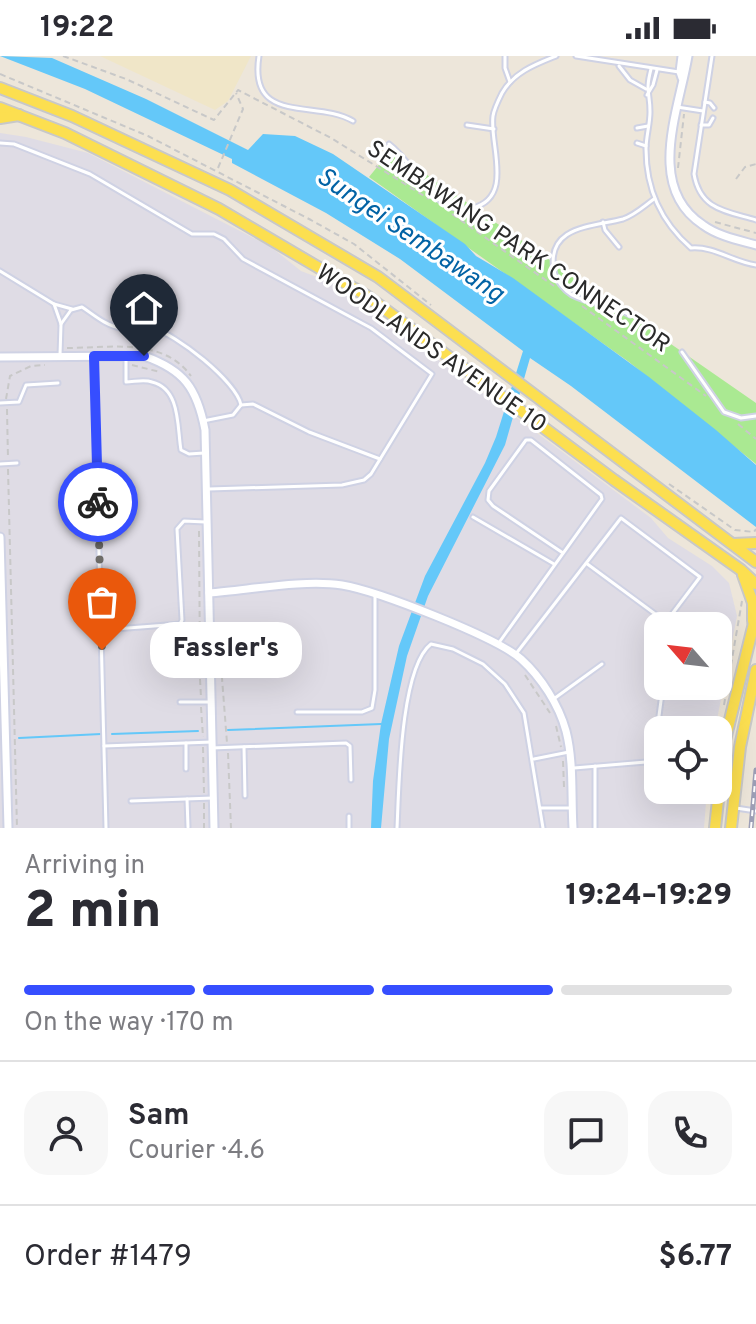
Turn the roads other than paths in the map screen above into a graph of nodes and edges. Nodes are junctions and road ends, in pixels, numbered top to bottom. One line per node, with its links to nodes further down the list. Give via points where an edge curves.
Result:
1 (259, 56): 22 (lane, via 257,75 269,98)
2 (505, 56): 11 (lane)
3 (556, 56): 11 (lane, via 530,66)
4 (576, 56): 7 (lane)
5 (685, 56): 10 (street)
6 (712, 56): 14 (lane)
7 (618, 64): 8 (lane); 13 (lane)
8 (651, 69): 9 (lane); 13 (lane)
9 (657, 70): 10 (lane); 13 (lane)
10 (682, 75): 15 (street)
11 (510, 82): 27 (lane, via 493,116)
12 (0, 88): 62 (main road, WOODLANDS AVENUE 10, via 222,186 378,277)
13 (646, 92): 25 (lane)
14 (705, 102): 17 (lane); 18 (lane)
15 (677, 107): 18 (lane); 35 (street, via 668,162 679,199 706,227)
16 (0, 108): 19 (main road, WOODLANDS AVENUE 10)
17 (714, 108)
18 (703, 111): 24 (lane)
19 (21, 115): 20 (main road); 67 (main road, WOODLANDS AVENUE 10, via 219,209 367,296)
20 (0, 118)
21 (713, 118): 24 (lane, via 709,125)
22 (353, 121)
23 (467, 125): 27 (lane)
24 (701, 125): 33 (lane, via 694,174 702,198 717,209)
25 (648, 126): 26 (lane); 31 (lane)
26 (637, 128)
27 (494, 129): 30 (lane, via 496,184 486,201 469,209 458,210 438,199)
28 (0, 143): 54 (lane, via 90,174 192,234 224,239 243,259 371,328 432,374)
29 (637, 143): 31 (lane)
30 (389, 144)
31 (646, 146): 32 (lane)
32 (654, 199): 34 (lane, via 624,218); 37 (lane, via 691,248 704,247)
33 (756, 220)
34 (603, 222): 36 (lane); 41 (lane, via 561,239 553,265 556,278 582,300)
35 (756, 245)
36 (619, 247)
37 (756, 265)
38 (0, 271): 39 (lane)
39 (54, 304): 40 (lane); 42 (lane)
40 (72, 309): 42 (lane); 50 (lane, via 82,307 119,328 151,327 174,338 230,385)
41 (630, 315)
42 (61, 324): 43 (lane)
43 (60, 352): 45 (street); 46 (street)
44 (682, 352): 51 (lane, via 724,412)
45 (94, 356): 47 (street); 87 (lane)
46 (0, 357)
47 (126, 360): 52 (street, via 144,356 181,374 193,390); 53 (lane, via 126,382 151,381 163,387 175,406 181,450)
48 (58, 383): 49 (lane, via 26,385 21,400)
49 (0, 403)
50 (241, 405): 52 (lane, via 233,415); 54 (lane, via 253,404)
51 (756, 416)
52 (203, 421): 53 (street)
53 (205, 453): 57 (street)
54 (380, 459): 57 (lane, via 371,474 355,483)
55 (17, 463): 56 (lane)
56 (0, 464)
57 (206, 489): 59 (street)
58 (473, 517): 66 (lane)
59 (207, 522): 69 (street); 73 (lane, via 184,521 177,529 180,624)
60 (0, 537): 71 (street)
61 (756, 543): 62 (main road)
62 (731, 544): 64 (main road, WOODLANDS AVENUE 10)
63 (563, 553): 63 (lane, via 601,495 526,440 488,500); 66 (lane)
64 (756, 562)
65 (586, 563): 65 (lane, via 666,622 700,577 621,518); 76 (lane)
66 (554, 564): 74 (lane)
67 (741, 570): 68 (main road, WOODLANDS AVENUE 10); 72 (main road)
68 (756, 584)
69 (209, 593): 70 (street, via 319,584); 80 (street)
70 (375, 594): 74 (street); 84 (lane, via 372,708)
71 (1, 609): 79 (street)
72 (755, 621): 117 (main road, via 724,744)
73 (115, 629)
74 (498, 644): 76 (street)
75 (183, 646): 80 (lane, via 186,674)
76 (515, 655): 81 (street)
77 (602, 664): 81 (lane)
78 (756, 670): 103 (main road)
79 (3, 675): 89 (street)
80 (211, 675): 83 (street)
81 (552, 701): 90 (street, via 566,730)
82 (180, 702): 83 (lane)
83 (211, 702): 86 (street)
84 (297, 712)
85 (186, 743): 86 (lane); 87 (lane); 95 (lane)
86 (212, 745): 88 (lane); 98 (street)
87 (104, 746): 110 (lane)
88 (244, 747): 96 (lane, via 346,743); 97 (lane)
89 (4, 750): 107 (street)
90 (566, 752): 91 (lane); 94 (street)
91 (533, 759): 101 (lane); 113 (lane, via 524,713 505,684 483,664 431,644 422,651 412,683)
92 (644, 762): 93 (lane)
93 (595, 766): 94 (lane); 116 (lane)
94 (570, 768): 102 (street)
95 (186, 769)
96 (351, 780)
97 (245, 796)
98 (213, 798): 99 (lane); 111 (street)
99 (187, 799): 100 (lane); 108 (lane)
100 (131, 801)
101 (541, 808): 102 (lane); 114 (lane)
102 (568, 808): 115 (street)
103 (729, 809): 104 (lane); 118 (main road)
104 (756, 811)
105 (349, 816): 112 (lane)
106 (721, 816): 117 (lane)
107 (4, 817): 109 (street)
108 (188, 827)
109 (8, 828)
110 (106, 828)
111 (214, 828)
112 (349, 828)
113 (397, 828)
114 (543, 828)
115 (573, 828)
116 (595, 828)
117 (715, 828)
118 (731, 828)

